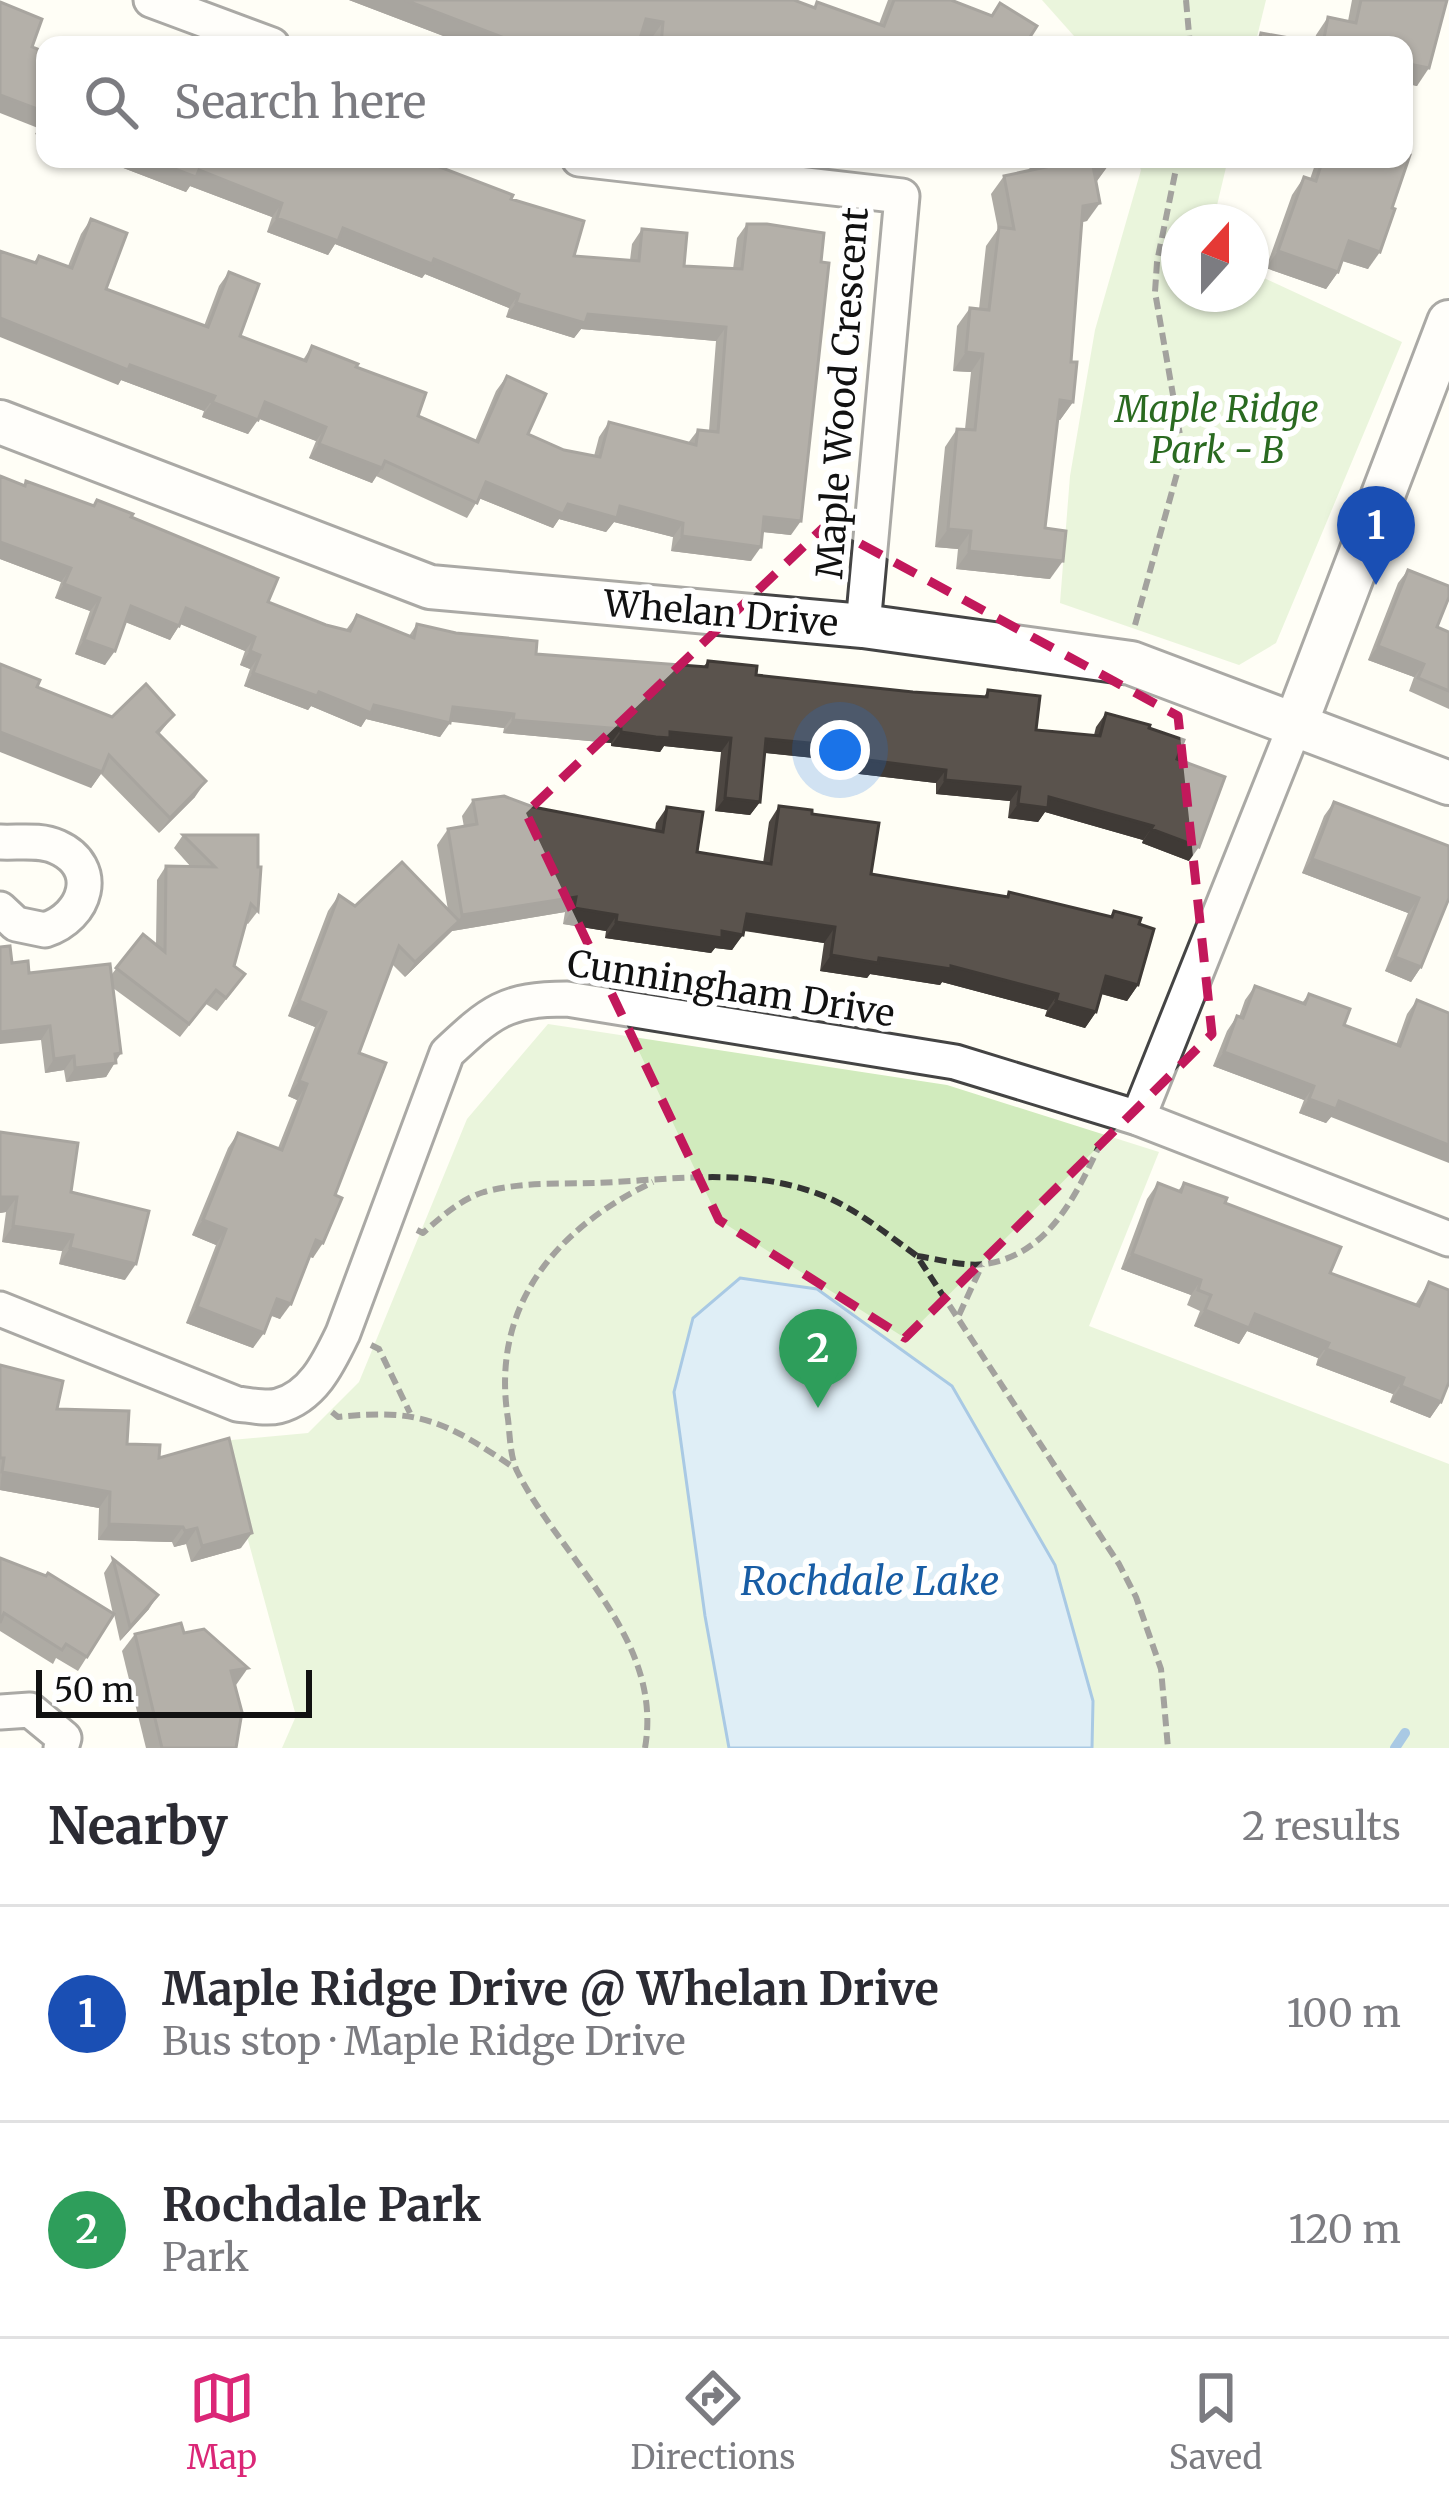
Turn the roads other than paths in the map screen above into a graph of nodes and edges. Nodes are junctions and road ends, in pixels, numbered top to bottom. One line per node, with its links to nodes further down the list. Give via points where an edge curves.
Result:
1 (151, 0): 2 (street)
2 (248, 36)
3 (658, 168): 6 (street, Maple Wood Crescent, via 902,196)
4 (1449, 322): 7 (street)
5 (0, 422): 6 (street, Whelan Drive, via 430,587)
6 (863, 626): 7 (street, Whelan Drive, via 1131,662)
7 (1296, 723): 8 (street, Whelan Drive); 11 (street)
8 (1449, 783)
9 (0, 842): 10 (street, via 63,849 84,888 72,916 45,931 16,924)
10 (0, 909)
11 (1124, 1114): 12 (street, Cunningham Drive); 13 (street, Cunningham Drive, via 955,1062 567,999 525,999 482,1020 447,1053 343,1333 306,1391 276,1407 237,1403)
12 (1449, 1239)
13 (0, 1309)
14 (0, 1712): 15 (street, via 30,1710 64,1738)
15 (61, 1748)

